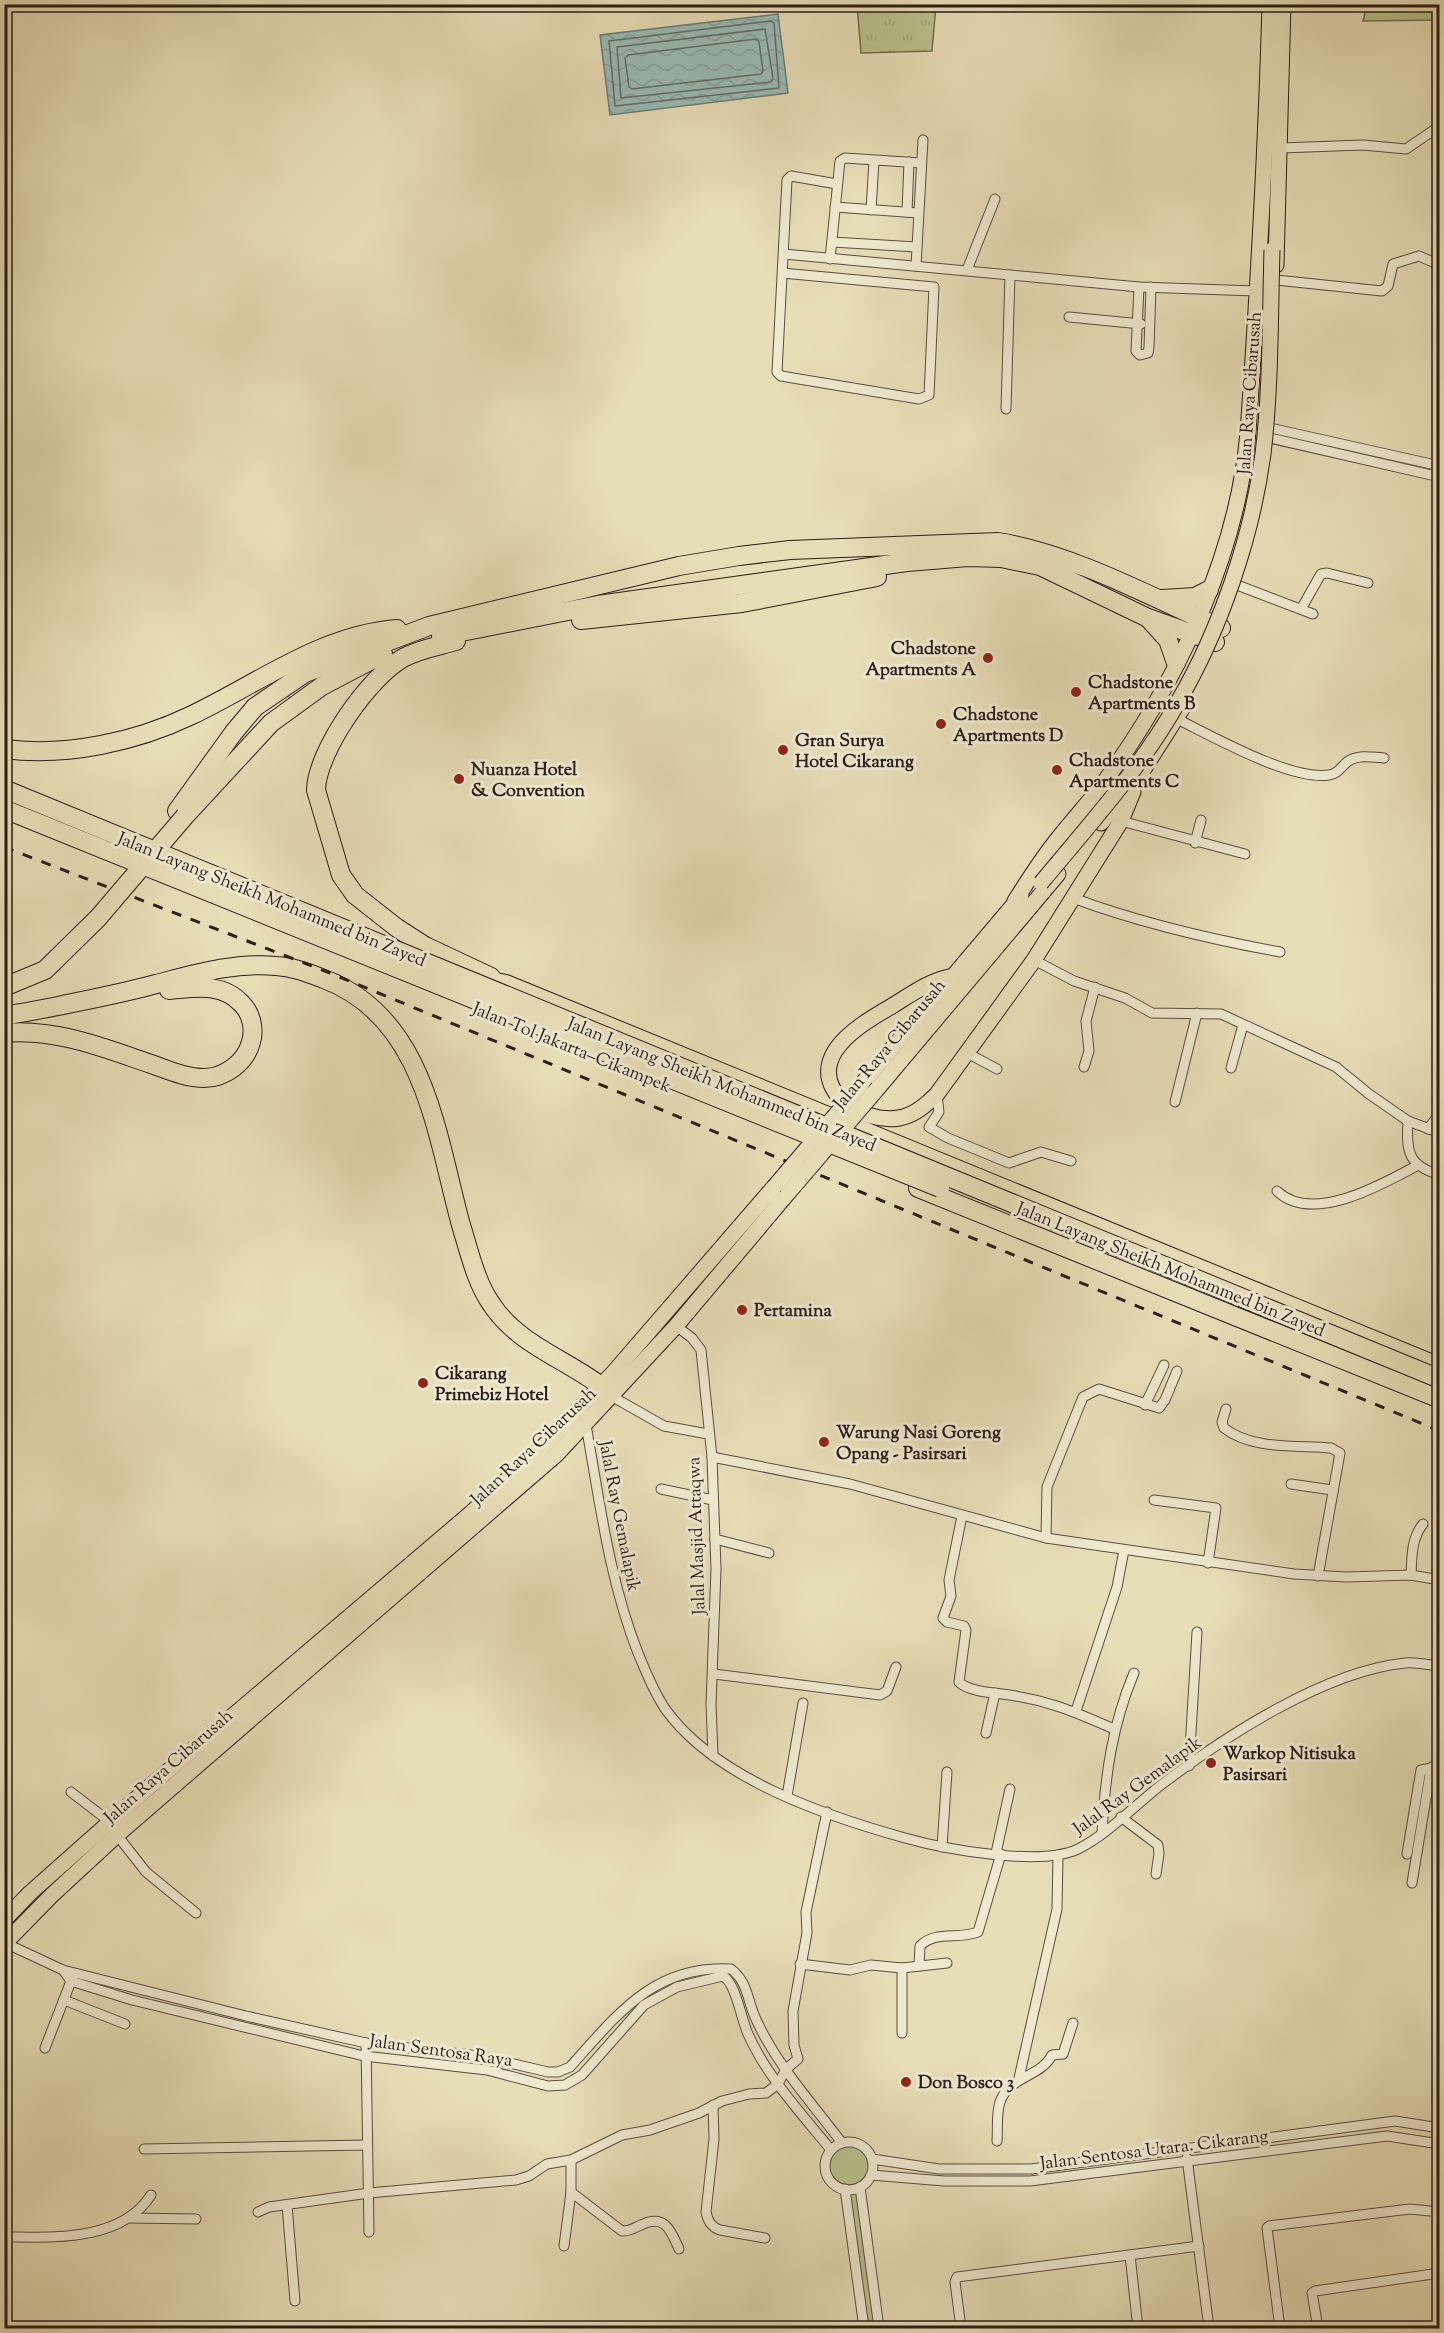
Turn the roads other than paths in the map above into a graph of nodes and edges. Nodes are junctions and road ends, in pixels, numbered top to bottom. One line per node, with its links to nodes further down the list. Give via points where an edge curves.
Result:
1 (1270, 4): 12 (main road, Jalan Raya Cibarusah)
2 (1283, 4): 5 (main road, Jalan Raya Cibarusah)
3 (1440, 126): 5 (street, via 1406,149 1363,145)
4 (923, 140): 8 (street)
5 (1281, 148): 9 (main road, Jalan Raya Cibarusah)
6 (874, 161): 7 (street); 10 (street, via 842,159); 14 (street)
7 (909, 162): 8 (street); 15 (street)
8 (921, 163): 16 (street)
9 (1280, 166): 19 (main road, Jalan Raya Cibarusah, via 1274,178); 27 (main road, Jalan Raya Cibarusah)
10 (837, 184): 13 (street); 20 (street, via 789,178)
11 (995, 199): 24 (street)
12 (1264, 199): 19 (main road, Jalan Raya Cibarusah); 30 (main road, Jalan Raya Cibarusah)
13 (835, 207): 14 (street); 17 (street)
14 (871, 210): 15 (street)
15 (907, 212): 16 (street)
16 (918, 213): 18 (street)
17 (832, 242): 18 (street); 21 (street)
18 (916, 247): 23 (street)
19 (1269, 250): 63 (main road, Jalan Raya Cibarusah, via 1260,429 1234,561 1176,693 1126,768)
20 (784, 254): 21 (street); 25 (street)
21 (830, 259): 23 (street)
22 (1440, 265): 27 (street, via 1419,256 1392,264 1387,288 1382,291)
23 (916, 266): 24 (street)
24 (967, 270): 26 (street)
25 (782, 273): 25 (street, via 778,374 919,399 929,395 934,286)
26 (1010, 275): 28 (street); 34 (street)
27 (1276, 280): 35 (main road, Jalan Raya Cibarusah)
28 (1139, 287): 29 (street); 32 (street)
29 (1151, 287): 30 (street); 33 (street)
30 (1256, 291): 41 (main road, Jalan Raya Cibarusah, via 1245,468 1231,529)
31 (1069, 317): 32 (street)
32 (1137, 324): 33 (street); 33 (street, via 1136,351 1140,355 1148,353)
33 (1150, 325)
34 (1006, 409)
35 (1270, 433): 36 (street); 37 (street); 40 (main road, Jalan Raya Cibarusah, via 1255,526)
36 (1440, 466)
37 (1440, 477)
38 (927, 560): 45 (highway, via 1001,558 1040,566); 57 (highway, via 598,605 451,634 386,652 322,686 271,723); 72 (highway, via 873,577 742,603 572,621 459,640 404,657 374,681 333,742 316,778 317,802 341,875 355,895 397,928 425,946)
39 (1368, 583): 43 (street, via 1321,574)
40 (1237, 585): 43 (street); 48 (main road, Jalan Raya Cibarusah)
41 (1209, 590): 42 (highway, via 1195,597); 46 (main road, Jalan Raya Cibarusah)
42 (1157, 598): 46 (highway); 47 (highway, via 1016,544 948,542 739,556 679,566)
43 (1301, 609): 44 (street)
44 (1313, 614)
45 (1148, 618): 46 (highway); 49 (highway)
46 (1196, 619): 48 (highway); 49 (main road, Jalan Raya Cibarusah)
47 (429, 626): 52 (highway, via 389,630 336,643 297,658 190,716 138,736 43,752); 57 (highway, via 305,673 263,702 234,732)
48 (1221, 629): 50 (main road, Jalan Raya Cibarusah)
49 (1179, 657): 50 (main road, via 1190,648 1203,655); 65 (main road, Jalan Raya Cibarusah, via 1152,712 1109,776 1053,844)
50 (1206, 663): 51 (main road, Jalan Raya Cibarusah)
51 (1177, 719): 53 (street, via 1240,750 1296,771 1327,776 1353,759); 54 (main road, Jalan Raya Cibarusah)
52 (4, 749)
53 (1384, 758)
54 (1138, 778): 59 (main road); 66 (main road, Jalan Raya Cibarusah)
55 (4, 788): 72 (highway, Jalan Tol Jakarta–Cikampek, via 470,976); 99 (highway, Jalan Layang Sheikh Mohammed bin Zayed, bridge)
56 (4, 809): 100 (highway, Jalan Layang Sheikh Mohammed bin Zayed, bridge)
57 (181, 814): 67 (highway, bridge)
58 (4, 818): 102 (highway, Jalan Tol Jakarta–Cikampek)
59 (1121, 820): 61 (street); 64 (main road)
60 (1201, 820): 61 (street)
61 (1196, 843): 62 (street)
62 (1245, 854)
63 (1039, 882): 65 (main road, Jalan Raya Cibarusah); 66 (main road, Jalan Raya Cibarusah)
64 (1072, 898): 68 (street, via 1213,940); 69 (main road)
65 (1015, 901): 71 (main road, Jalan Raya Cibarusah)
66 (1024, 914): 93 (main road, Jalan Raya Cibarusah, bridge, via 878,1088)
67 (95, 915): 70 (highway, via 49,956); 73 (highway, via 45,970)
68 (1280, 952)
69 (1034, 960): 74 (street, via 1074,981); 80 (main road)
70 (4, 977)
71 (949, 977): 84 (main road, via 938,979 853,1033 833,1053 831,1064 832,1086 838,1098 855,1110 880,1118 910,1115); 93 (main road, Jalan Raya Cibarusah, bridge)
72 (506, 984): 97 (highway, Jalan Tol Jakarta–Cikampek)
73 (4, 987)
74 (1095, 987): 76 (street, via 1152,1013); 81 (street, via 1086,1021 1089,1052)
75 (125, 993): 77 (highway); 79 (highway, via 200,987 229,993 250,1015 253,1037 249,1050 225,1073 200,1078 47,1033); 101 (highway, via 210,970 251,965 298,969 364,999 398,1035 414,1062 466,1244 484,1293 523,1338 577,1368)
76 (1197, 1013): 78 (street, via 1221,1014); 85 (street)
77 (4, 1015)
78 (1243, 1025): 82 (street); 87 (street, via 1336,1067)
79 (4, 1033)
80 (969, 1054): 83 (street); 84 (main road)
81 (1084, 1068)
82 (1231, 1068)
83 (997, 1069)
84 (938, 1094): 90 (street, via 939,1112 929,1127 948,1138 1009,1163 1041,1152)
85 (1175, 1102)
86 (1440, 1113): 88 (street)
87 (1408, 1120): 88 (street); 91 (street, via 1408,1148)
88 (1428, 1129): 89 (street)
89 (1440, 1133)
90 (1071, 1161)
91 (1418, 1166): 92 (street); 94 (street, via 1344,1199 1295,1201)
92 (1440, 1175)
93 (781, 1190): 95 (main road, Jalan Raya Cibarusah); 101 (main road, Jalan Raya Cibarusah)
94 (1277, 1191)
95 (676, 1326): 101 (main road, Jalan Raya Cibarusah); 107 (street, Jalal Masjid Attaqwa, via 701,1350)
96 (1164, 1365): 103 (street)
97 (1440, 1367)
98 (1177, 1371): 103 (street, via 1163,1406)
99 (1440, 1379)
100 (1440, 1390)
101 (607, 1391): 105 (main road, Jalan Raya Cibarusah); 106 (main road, Jalan Raya Cibarusah); 107 (street, via 664,1426)
102 (1440, 1399)
103 (1145, 1405): 116 (street, via 1099,1389 1083,1397 1047,1487)
104 (1226, 1409): 111 (street, via 1224,1428 1239,1437 1337,1450 1340,1458)
105 (573, 1415): 106 (main road); 144 (main road, Jalan Raya Cibarusah, via 470,1514)
106 (586, 1425): 134 (street, Jalal Ray Gemalapik, via 609,1566 631,1634 666,1710); 146 (main road, Jalan Raya Cibarusah, via 499,1507)
107 (708, 1434): 108 (street, Jalal Masjid Attaqwa)
108 (712, 1457): 112 (street, Jalal Masjid Attaqwa); 114 (street, via 850,1484)
109 (1292, 1484): 111 (street)
110 (661, 1489): 112 (street)
111 (1332, 1490): 122 (street)
112 (713, 1500): 117 (street, Jalal Masjid Attaqwa)
113 (1154, 1500): 120 (street, via 1216,1508)
114 (962, 1516): 116 (street); 129 (street, via 950,1580 951,1596 943,1618 966,1630 959,1682)
115 (1424, 1524): 121 (street, via 1416,1534)
116 (1046, 1538): 118 (street)
117 (715, 1539): 119 (street); 128 (street, Jalal Masjid Attaqwa)
118 (1124, 1550): 120 (street); 131 (street, via 1117,1587)
119 (769, 1553)
120 (1208, 1563): 122 (street)
121 (1411, 1575): 122 (street); 123 (street)
122 (1318, 1576)
123 (1440, 1580)
124 (1197, 1632): 136 (street)
125 (1440, 1666): 136 (street, Jalal Ray Gemalapik, via 1408,1663 1377,1668 1327,1687 1254,1722)
126 (896, 1667): 128 (street, via 887,1691 880,1695)
127 (1134, 1673): 132 (street)
128 (714, 1674): 134 (street, Jalal Masjid Attaqwa)
129 (995, 1693): 131 (street, via 1031,1697); 133 (street)
130 (803, 1703): 141 (street)
131 (1076, 1711): 132 (street)
132 (1114, 1729): 145 (street)
133 (986, 1733)
134 (713, 1756): 141 (street, Jalal Ray Gemalapik)
135 (1440, 1761): 137 (street)
136 (1189, 1766): 143 (street, Jalal Ray Gemalapik)
137 (1431, 1768): 149 (street, via 1421,1770); 152 (street)
138 (947, 1772): 147 (street)
139 (1010, 1789): 148 (street)
140 (72, 1792): 144 (street)
141 (787, 1796): 142 (street, Jalal Ray Gemalapik)
142 (827, 1812): 147 (street, Jalal Ray Gemalapik); 157 (street, via 806,1912 807,1933)
143 (1121, 1817): 145 (street, Jalal Ray Gemalapik); 151 (street, via 1158,1845)
144 (110, 1822): 154 (main road, Jalan Raya Cibarusah)
145 (1102, 1833): 150 (street, Jalal Ray Gemalapik, via 1075,1850)
146 (117, 1835): 153 (street, via 146,1872); 155 (main road, Jalan Raya Cibarusah)
147 (942, 1847): 148 (street, Jalal Ray Gemalapik)
148 (998, 1854): 150 (street, Jalal Ray Gemalapik); 158 (street, via 978,1932 942,1935 925,1942 919,1951)
149 (1407, 1854)
150 (1058, 1855): 171 (street, via 1056,1909)
151 (1156, 1874)
152 (1412, 1883)
153 (196, 1913)
154 (4, 1920)
155 (5, 1944): 160 (street, Jalan Sentosa Raya)
156 (947, 1963): 158 (street)
157 (800, 1964): 159 (street, via 850,1970 871,1965); 170 (street, via 792,2027 798,2059)
158 (919, 1966): 159 (street)
159 (902, 1968): 166 (street)
160 (63, 1970): 161 (street, Jalan Sentosa Raya); 162 (street, Jalan Sentosa Raya)
161 (75, 1971): 162 (street); 167 (street, Jalan Sentosa Raya)
162 (71, 1981): 163 (street); 169 (street, Jalan Sentosa Raya, via 132,2000)
163 (64, 2000): 165 (street); 168 (street)
164 (1073, 2023): 171 (street, via 1063,2054 1052,2055 1042,2069)
165 (125, 2024)
166 (902, 2033)
167 (366, 2043): 169 (street); 170 (street, Jalan Sentosa Raya, via 479,2056 558,2072 570,2067 638,1995 687,1975 731,1969 741,1979 762,2034)
168 (45, 2048)
169 (364, 2056): 172 (street, Jalan Sentosa Raya, via 487,2070 548,2086 565,2085 582,2075 644,2005 677,1987 723,1976 731,1982 749,2037); 178 (street)
170 (786, 2069): 172 (street); 176 (street, Jalan Sentosa Raya)
171 (1019, 2078): 175 (street, via 1001,2099)
172 (778, 2084): 173 (street, via 762,2095 749,2094); 180 (street, Jalan Sentosa Raya)
173 (712, 2105): 183 (street, via 650,2130 622,2134); 198 (street, via 707,2220 720,2230)
174 (1440, 2128): 181 (street, Jalan Sentosa Utara. Cikarang, via 1395,2121)
175 (997, 2141)
176 (842, 2143): 180 (street); 182 (street, via 856,2142)
177 (1440, 2144): 184 (street, Jalan Sentosa Utara. Cikarang, via 1387,2136)
178 (367, 2145): 179 (street); 189 (street)
179 (144, 2149)
180 (831, 2150): 187 (street, via 826,2162 828,2176)
181 (1186, 2150): 182 (street, Jalan Sentosa Utara. Cikarang, via 1031,2169 939,2169); 184 (street)
182 (872, 2159): 185 (street)
183 (571, 2160): 188 (street); 189 (street, via 547,2164 529,2176 509,2182)
184 (1188, 2162): 185 (street, Jalan Sentosa Utara. Cikarang, via 1030,2181 944,2181); 200 (street)
185 (871, 2175): 186 (street)
186 (861, 2187): 187 (street); 207 (street)
187 (845, 2189): 206 (street)
188 (571, 2192): 199 (street); 201 (street, via 622,2230 663,2224 670,2228)
189 (369, 2193): 191 (street); 196 (street)
190 (151, 2196): 194 (street)
191 (287, 2205): 192 (street); 204 (street)
192 (258, 2212)
193 (1440, 2212): 211 (street, via 1410,2209 1269,2226)
194 (127, 2218): 195 (street); 197 (street, via 86,2234)
195 (196, 2219)
196 (369, 2232)
197 (4, 2237)
198 (765, 2238)
199 (564, 2246)
200 (1198, 2246): 202 (street); 210 (street)
201 (679, 2249)
202 (1130, 2255): 205 (street); 208 (street, via 957,2277)
203 (1440, 2273): 212 (street, via 1315,2291 1312,2293)
204 (295, 2301)
205 (1137, 2327): 209 (street)
206 (864, 2328)
207 (879, 2328)
208 (961, 2328)
209 (1112, 2328)
210 (1209, 2328)
211 (1280, 2328)
212 (1318, 2328)

